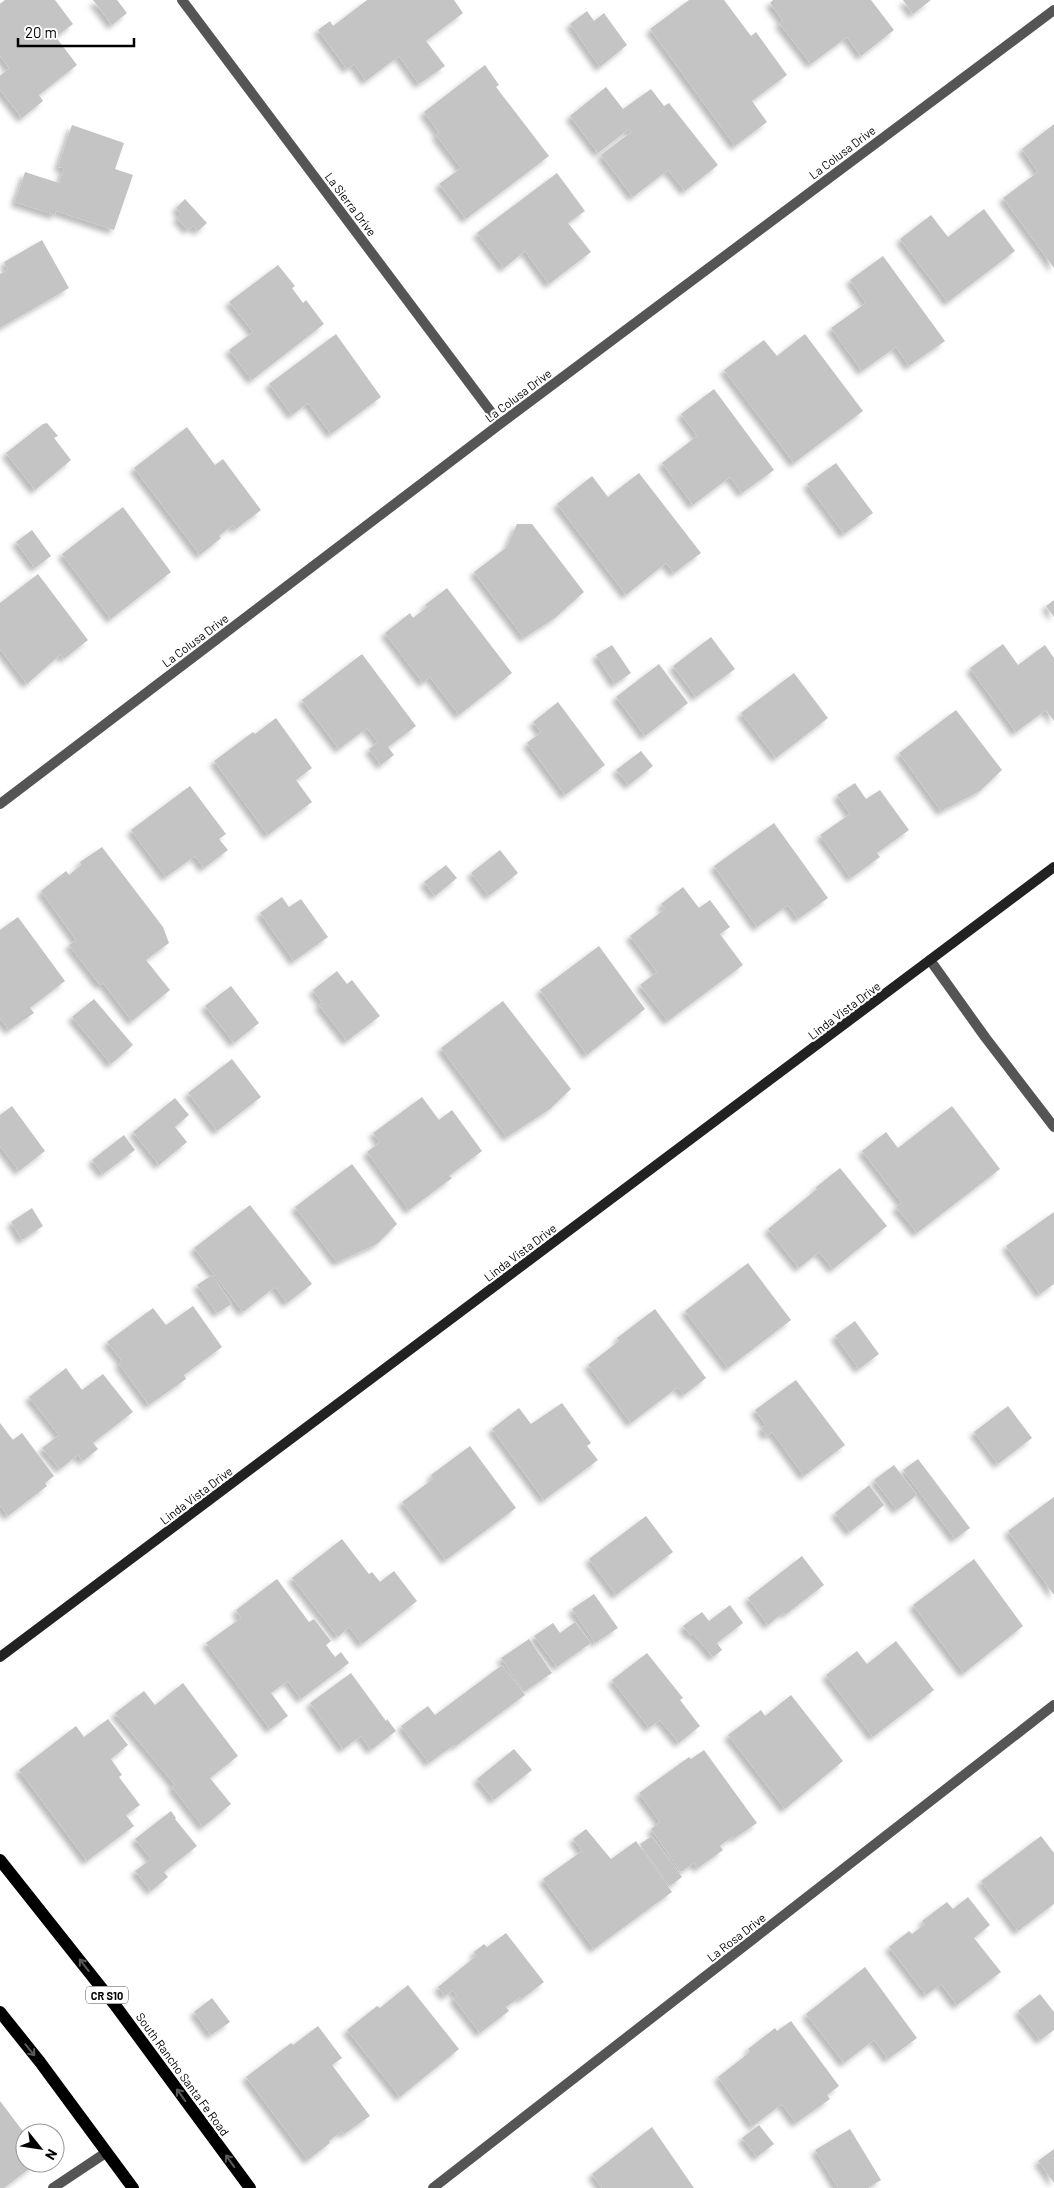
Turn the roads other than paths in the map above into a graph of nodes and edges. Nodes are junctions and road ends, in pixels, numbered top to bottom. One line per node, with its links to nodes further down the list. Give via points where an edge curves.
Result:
1 (182, 0): 3 (street, La Sierra Drive)
2 (1054, 10): 3 (street, La Colusa Drive)
3 (500, 424): 4 (street, La Colusa Drive)
4 (0, 804)
5 (1054, 867): 6 (main road, Linda Vista Drive)
6 (930, 960): 7 (street); 8 (main road, Linda Vista Drive)
7 (1054, 1127)
8 (0, 1657)
9 (1054, 1705): 16 (street, La Rosa Drive)
10 (0, 1860): 15 (main road, South Rancho Santa Fe Road / CR S10, one-way to 10, via 115,2004)
11 (0, 2012): 12 (main road, one-way to 12)
12 (107, 2152): 13 (street); 14 (main road)
13 (53, 2188)
14 (133, 2188)
15 (250, 2188)
16 (433, 2188)

